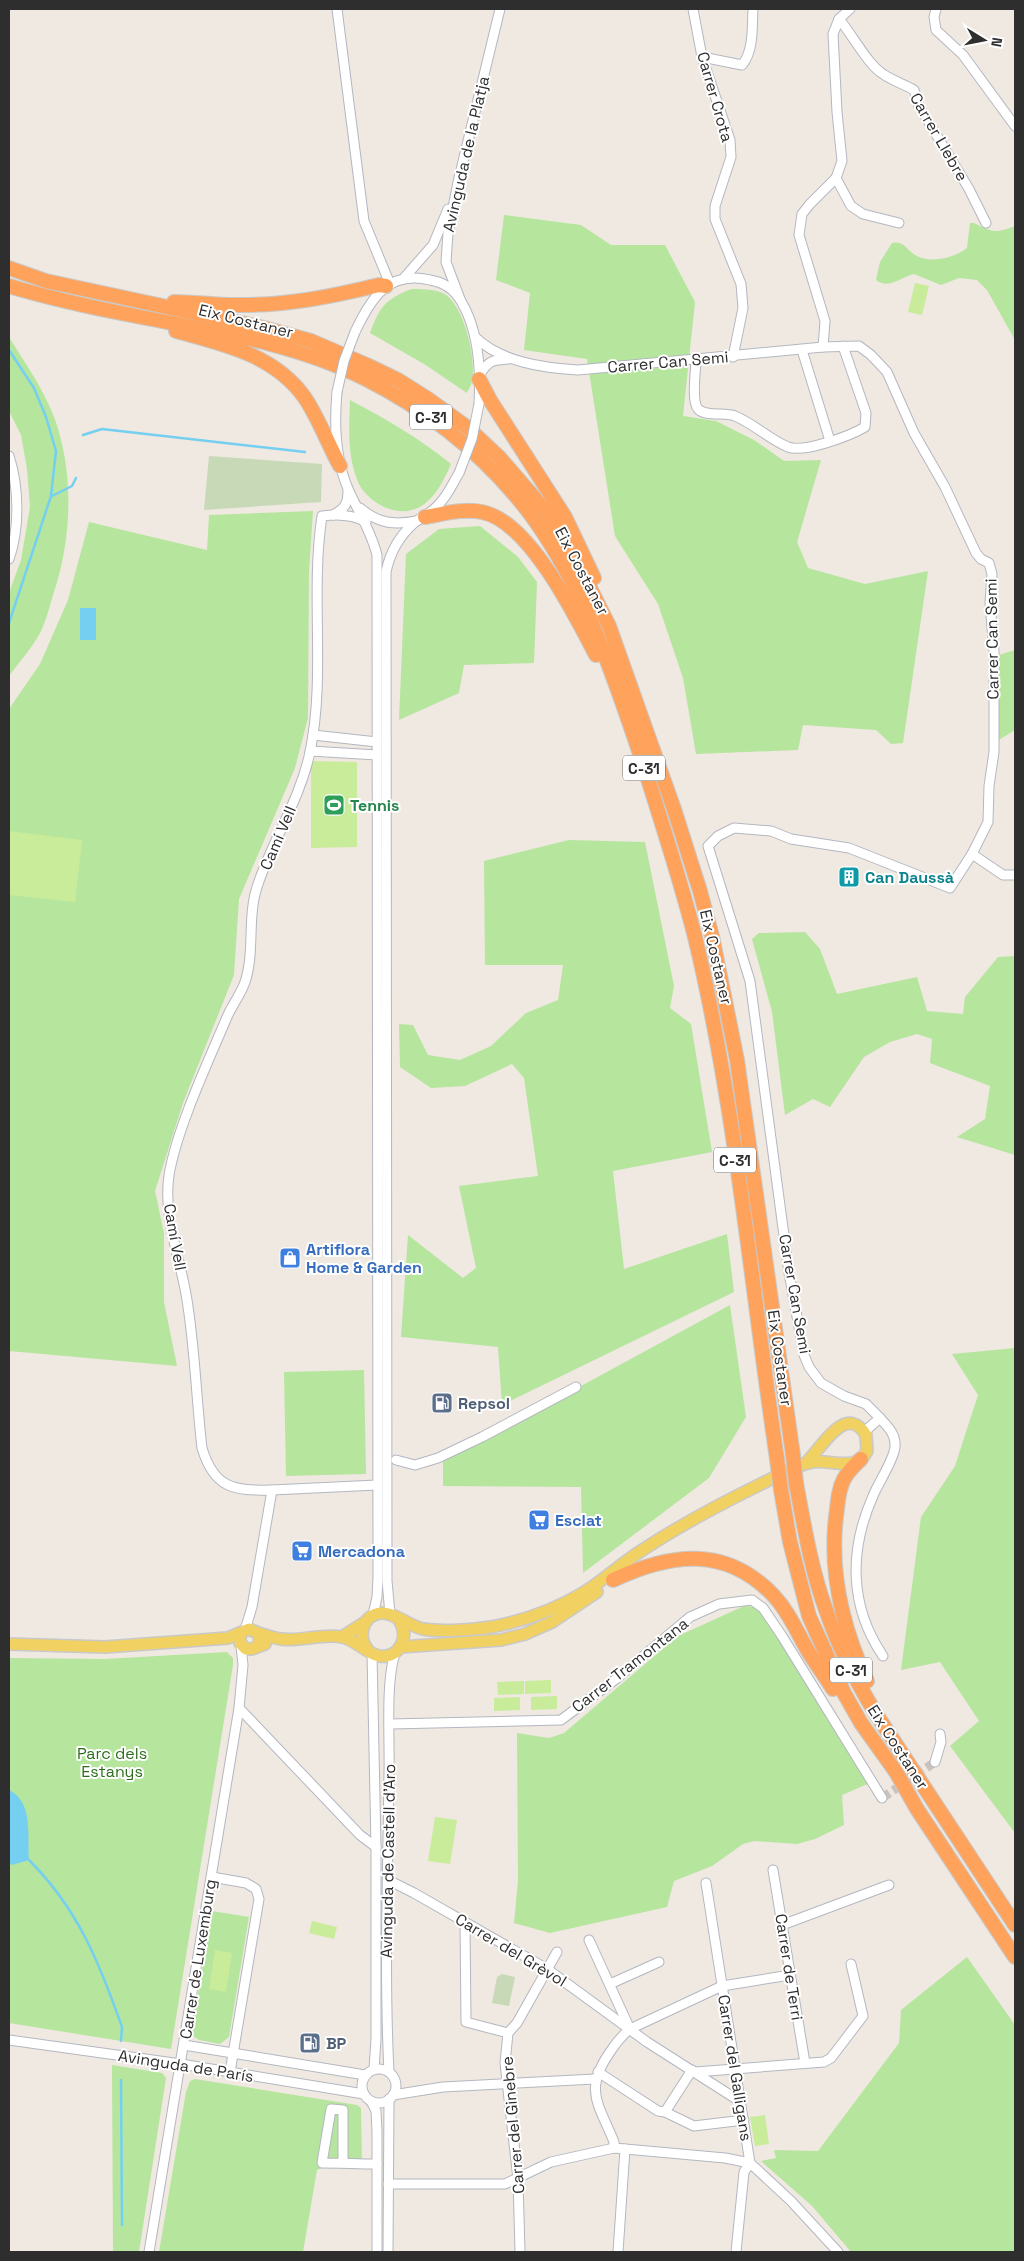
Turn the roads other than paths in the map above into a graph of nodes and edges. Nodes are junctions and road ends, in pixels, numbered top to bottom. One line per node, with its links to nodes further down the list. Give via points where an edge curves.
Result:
1 (337, 9): 14 (street, via 360,204)
2 (500, 9): 11 (street, Avinguda de la Platja)
3 (693, 9): 8 (street, Carrer Crota)
4 (753, 9): 8 (street, via 747,60 742,65)
5 (850, 9): 7 (street)
6 (936, 9): 9 (street, via 936,30 963,55)
7 (839, 19): 10 (street, via 833,34 842,161); 12 (street, Carrer Llebre, via 871,64 882,74 914,90 918,106)
8 (702, 57): 26 (street, Carrer Crota, via 730,140 730,157 715,206 715,219 741,284 742,308)
9 (1015, 126)
10 (836, 178): 13 (street, via 851,206 863,214); 24 (street, via 802,214 799,235 825,321)
11 (458, 182): 16 (street, via 432,245); 19 (street, Avinguda de la Platja, via 446,262)
12 (986, 223)
13 (899, 224)
14 (370, 238): 16 (street, via 390,268); 17 (street)
15 (9, 268): 20 (highway, Eix Costaner / C-31, via 46,281)
16 (403, 278): 17 (street); 19 (street, via 439,282)
17 (388, 285): 20 (highway, via 279,304); 32 (street, bridge, via 368,306 344,361 337,392 335,431)
18 (9, 286): 21 (highway, Eix Costaner / C-31)
19 (460, 299): 22 (street, Avinguda de la Platja)
20 (152, 303): 39 (highway, Eix Costaner / C-31, via 310,341 398,380 452,416 499,457 545,510 577,562)
21 (133, 316): 32 (highway, via 258,356 271,365 305,398); 40 (highway, Eix Costaner / C-31, via 226,333 325,361 395,395 444,427 488,465 544,534 584,608)
22 (475, 337): 27 (street, Carrer Can Semi, via 488,349); 29 (street, Avinguda de la Platja)
23 (843, 346): 24 (street, Carrer Can Semi); 30 (street, via 866,413 866,423 856,432); 45 (street, Carrer Can Semi, via 859,346 887,372 914,433 945,487 976,553 989,563 992,574 994,752 988,822)
24 (823, 347): 25 (street, Carrer Can Semi)
25 (802, 350): 26 (street, Carrer Can Semi); 30 (street)
26 (733, 357): 28 (street, Carrer Can Semi)
27 (514, 358): 28 (street, Carrer Can Semi, via 578,370); 29 (street, Carrer Can Semi, via 495,359)
28 (696, 360): 30 (street, via 695,403 699,410 734,416 790,448)
29 (480, 377): 36 (street, Avinguda de la Platja, bridge, via 472,439 459,473 441,503); 39 (highway, C-31, via 490,400 566,517 609,613)
30 (830, 441)
31 (9, 456): 38 (street, via 16,491 14,543)
32 (340, 466): 33 (street)
33 (348, 490): 34 (street); 35 (street, Camí Vell, via 348,503)
34 (358, 506): 36 (street, via 378,521 399,524); 37 (street)
35 (333, 515): 37 (street, via 357,517); 41 (street, Camí Vell, via 322,516 316,552 317,660)
36 (421, 519): 40 (highway, C-31, via 482,512 510,527 562,591 598,658); 59 (street, Avinguda de la Platja, via 407,530 390,554 385,588 387,1581)
37 (366, 522): 42 (street, via 376,555)
38 (9, 559)
39 (609, 626): 73 (highway, Eix Costaner / C-31, bridge, via 680,826 712,936 738,1060 796,1483 816,1576 836,1636 876,1714)
40 (611, 673): 72 (highway, Eix Costaner / C-31, bridge, via 684,895 701,968 726,1100 781,1490 801,1588 820,1643 861,1723 896,1772)
41 (313, 735): 42 (street); 43 (street, Camí Vell)
42 (377, 742): 44 (street)
43 (310, 750): 44 (street); 56 (street, Camí Vell, via 306,770 257,888 250,917 245,982 228,1014 177,1145 168,1198 186,1294 202,1448 208,1466 218,1479 229,1486 244,1490)
44 (378, 755): 55 (street)
45 (972, 854): 46 (street, via 1003,875); 48 (street, Carrer Can Semi, via 950,888 849,848 791,839 771,831 734,828 718,836 708,846 750,981 788,1265 804,1355 821,1383 866,1404)
46 (1015, 875)
47 (576, 1387): 52 (street, via 438,1458 416,1465)
48 (880, 1418): 49 (street); 66 (street, Carrer Can Semi, via 893,1432 895,1448 860,1529 856,1554 860,1602 867,1629)
49 (864, 1432): 50 (main road, via 856,1425 846,1424); 51 (main road, via 868,1444)
50 (829, 1436): 53 (main road, via 829,1452); 54 (main road)
51 (861, 1459): 53 (main road); 73 (highway, via 843,1481 833,1536 838,1595 845,1624 873,1694 951,1817)
52 (396, 1460)
53 (841, 1463): 54 (main road)
54 (805, 1464): 57 (main road, via 694,1519)
55 (377, 1485): 56 (street, Camí Vell); 60 (street, via 377,1597)
56 (272, 1490): 62 (street)
57 (642, 1550): 58 (main road); 59 (main road, via 584,1593 532,1617 490,1627 445,1630 423,1628)
58 (613, 1580): 64 (main road, via 585,1602 525,1634 500,1640); 72 (highway, via 635,1569 666,1560 699,1558 726,1563 752,1577 774,1596 791,1619 872,1751)
59 (394, 1617): 60 (main road, via 382,1613); 64 (main road, via 404,1633)
60 (368, 1619): 61 (main road); 65 (main road, via 362,1637)
61 (342, 1637): 62 (main road); 65 (main road)
62 (248, 1639): 63 (main road, via 105,1647); 67 (street, Carrer de Luxemburg)
63 (9, 1644)
64 (398, 1649): 65 (main road, via 384,1656); 68 (street, Avinguda de Castell d'Aro, via 390,1685)
65 (370, 1652): 74 (street, Avinguda de Castell d'Aro)
66 (883, 1656)
67 (240, 1708): 74 (street, via 360,1835); 76 (street, Carrer de Luxemburg)
68 (390, 1724): 71 (street, Carrer Tramontana, via 561,1720 690,1617 719,1604 752,1600 763,1608 782,1636); 77 (street, Avinguda de Castell d'Aro)
69 (940, 1734): 70 (street)
70 (935, 1762)
71 (882, 1798)
72 (917, 1809): 85 (highway, Eix Costaner / C-31)
73 (957, 1834): 81 (highway, Eix Costaner / C-31)
74 (376, 1847): 99 (street, Avinguda de Castell d'Aro)
75 (773, 1870): 82 (street, Carrer de Terri)
76 (212, 1877): 95 (street, Carrer de Luxemburg); 96 (street, via 246,1883 256,1889 259,1899)
77 (388, 1880): 80 (street, Carrer del Grèvol); 103 (street, Avinguda de Castell d'Aro)
78 (706, 1883): 91 (street, Carrer del Galligans)
79 (889, 1885): 82 (street)
80 (465, 1922): 88 (street, Carrer del Grèvol); 93 (street, via 466,2022)
81 (1015, 1924)
82 (782, 1925): 89 (street, Carrer de Terri)
83 (589, 1940): 90 (street)
84 (557, 1952): 88 (street, Carrer del Ginebre)
85 (1015, 1957)
86 (659, 1962): 90 (street)
87 (851, 1964): 98 (street, via 863,2016 831,2058)
88 (547, 1970): 92 (street, Carrer del Grèvol); 93 (street, Carrer del Ginebre)
89 (790, 1975): 91 (street); 98 (street, Carrer de Terri)
90 (610, 1984): 92 (street)
91 (722, 1986): 92 (street); 100 (street, Carrer del Galligans)
92 (630, 2029): 101 (street, Carrer del Grèvol); 105 (street, via 622,2035)
93 (508, 2033): 107 (street, Carrer del Ginebre)
94 (9, 2040): 97 (street, Avinguda de París)
95 (184, 2045): 96 (street, Avinguda de París); 97 (street, Carrer de Luxemburg)
96 (233, 2053): 102 (street); 104 (street, Avinguda de París)
97 (180, 2064): 102 (street, Avinguda de París); 124 (street, Carrer de Luxemburg)
98 (805, 2064): 100 (street)
99 (374, 2069): 103 (street); 104 (street)
100 (736, 2069): 101 (street); 112 (street, Carrer del Galligans)
101 (693, 2071): 112 (street, Carrer del Grèvol); 113 (street)
102 (230, 2072): 109 (street, Avinguda de París)
103 (389, 2072): 106 (street)
104 (365, 2075): 109 (street, via 362,2084)
105 (597, 2075): 107 (street); 113 (street); 117 (street, via 598,2105)
106 (394, 2080): 108 (street, via 404,2088); 110 (street)
107 (507, 2084): 108 (street); 122 (street, Carrer del Ginebre)
108 (415, 2090): 110 (street)
109 (364, 2094): 111 (street)
110 (391, 2097): 111 (street, via 381,2102); 123 (street)
111 (372, 2101): 121 (street, via 376,2111)
112 (741, 2102): 114 (street, Carrer del Galligans)
113 (665, 2112): 114 (street, via 694,2126)
114 (744, 2120): 119 (street, Carrer del Galligans)
115 (325, 2145): 116 (street); 116 (street, via 331,2109 343,2110); 120 (street, via 322,2163)
116 (343, 2145): 120 (street)
117 (614, 2148): 118 (street); 122 (street, via 551,2162)
118 (625, 2149): 119 (street); 128 (street)
119 (750, 2163): 129 (street, Carrer del Galligans, via 744,2172); 130 (street)
120 (343, 2164): 121 (street)
121 (377, 2164): 125 (street)
122 (518, 2179): 123 (street, via 505,2184); 127 (street, Carrer del Ginebre)
123 (388, 2184): 126 (street)
124 (149, 2252)
125 (377, 2252)
126 (388, 2252)
127 (520, 2252)
128 (618, 2252)
129 (736, 2252)
130 (838, 2252)

